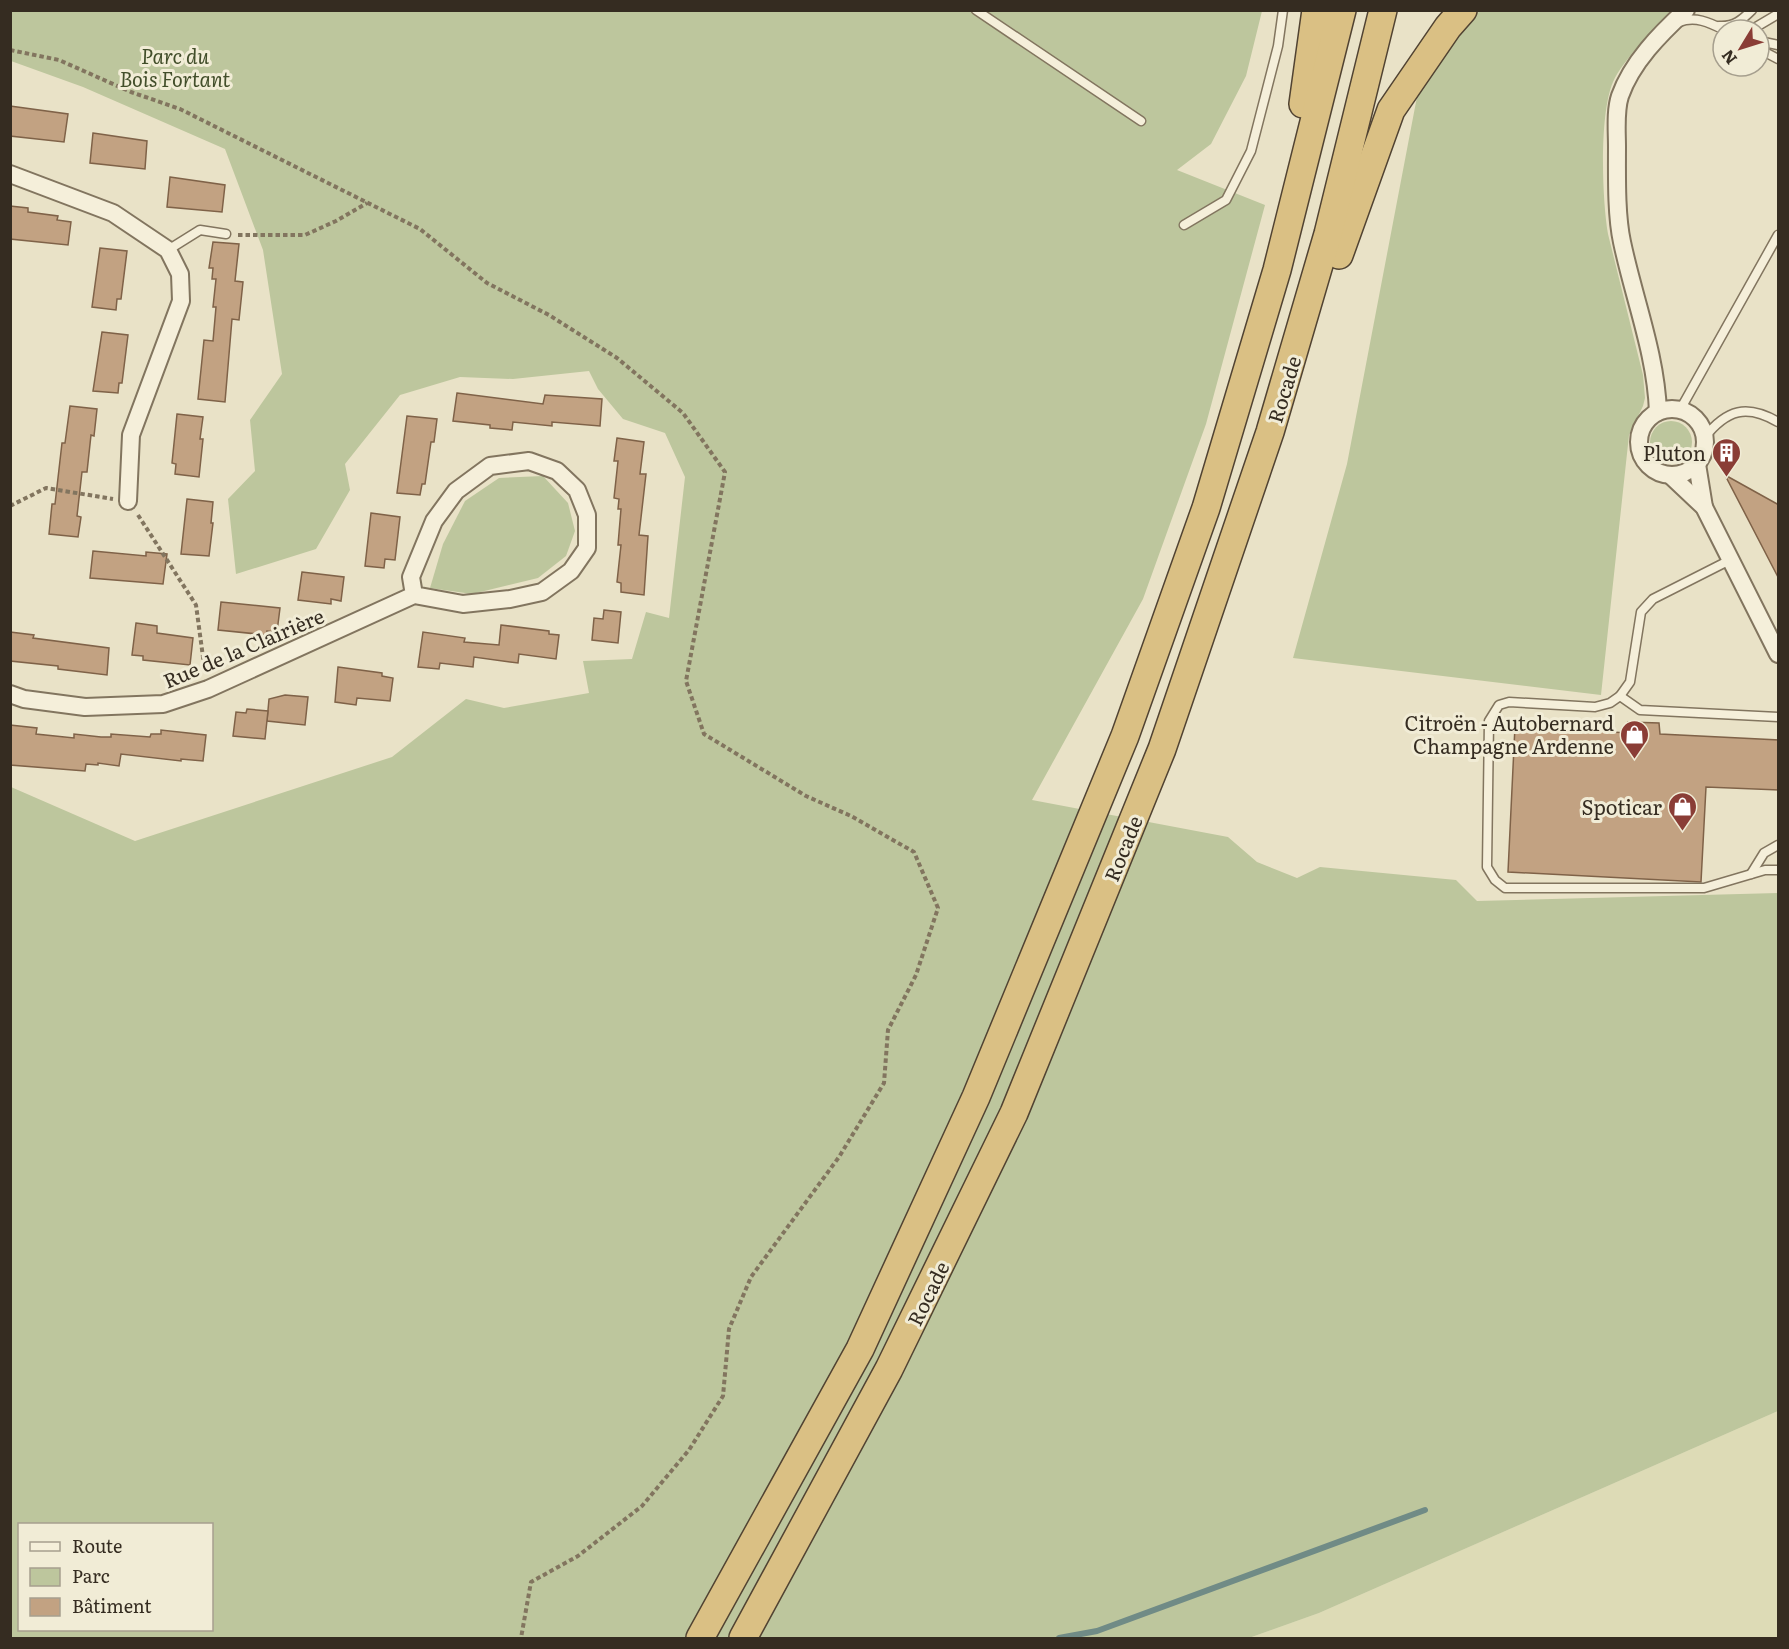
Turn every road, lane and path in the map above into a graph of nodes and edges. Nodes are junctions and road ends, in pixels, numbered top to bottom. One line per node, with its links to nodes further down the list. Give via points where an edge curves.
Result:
1 (976, 10): 11 (lane)
2 (1283, 10): 14 (lane, via 1278,46 1251,151 1226,200)
3 (1316, 10): 18 (highway)
4 (1342, 10): 18 (highway)
5 (1383, 10): 22 (highway, Rocade, via 1328,234)
6 (1464, 10): 22 (highway, via 1390,110 1321,306)
7 (1686, 10): 9 (street)
8 (1711, 24): 9 (lane, via 1690,19)
9 (1669, 26): 20 (street, via 1630,74 1619,99 1617,144 1621,240 1655,375)
10 (10, 50): 13 (path, via 59,60 180,109)
11 (1141, 121)
12 (10, 174): 17 (street, via 113,213)
13 (367, 203): 15 (path, via 305,235); 39 (path, via 420,230 487,283 549,315 616,358 684,413 725,472 686,681 704,734 806,796 914,852 938,908 916,975 888,1030 884,1083 839,1156 751,1277 729,1329 723,1395 689,1450 642,1506 578,1556 531,1582)
14 (1184, 225)
15 (226, 234): 17 (lane, via 200,230)
16 (1779, 235): 19 (lane)
17 (168, 250): 26 (street, via 180,274 181,301 131,435)
18 (1277, 270): 40 (highway, via 1206,508 1125,736 980,1086 860,1348)
19 (1680, 410): 20 (street); 23 (street, via 1696,420)
20 (1658, 412): 25 (street, via 1642,427 1639,448 1650,467)
21 (1779, 422): 23 (lane, via 1758,412 1743,411 1728,415)
22 (1270, 432): 41 (highway, Rocade, via 1162,749 1014,1113 889,1370)
23 (1704, 438): 24 (street, via 1703,452)
24 (1696, 464): 25 (street); 28 (street)
25 (1670, 475): 28 (street)
26 (128, 501): 27 (path, via 46,488); 32 (path, via 196,605)
27 (10, 506)
28 (1704, 507): 29 (street)
29 (1730, 560): 31 (street); 34 (lane, via 1647,604 1641,612 1630,682)
30 (414, 595): 30 (street, via 464,604 542,592 571,572 587,548 587,515 577,490 557,471 529,461 490,466 456,491 434,521 411,577); 32 (street, Rue de la Clairière)
31 (1779, 654)
32 (208, 689): 33 (street, Rue de la Clairière, via 163,704 85,707)
33 (10, 694)
34 (1620, 696): 35 (lane, via 1640,710); 38 (lane, via 1595,708 1509,702 1499,705 1489,722 1486,867 1495,880 1505,888 1704,888)
35 (1779, 717)
36 (1779, 845): 38 (lane, via 1764,853)
37 (1779, 870): 38 (lane)
38 (1752, 874)
39 (521, 1638)
40 (700, 1638)
41 (743, 1638)

